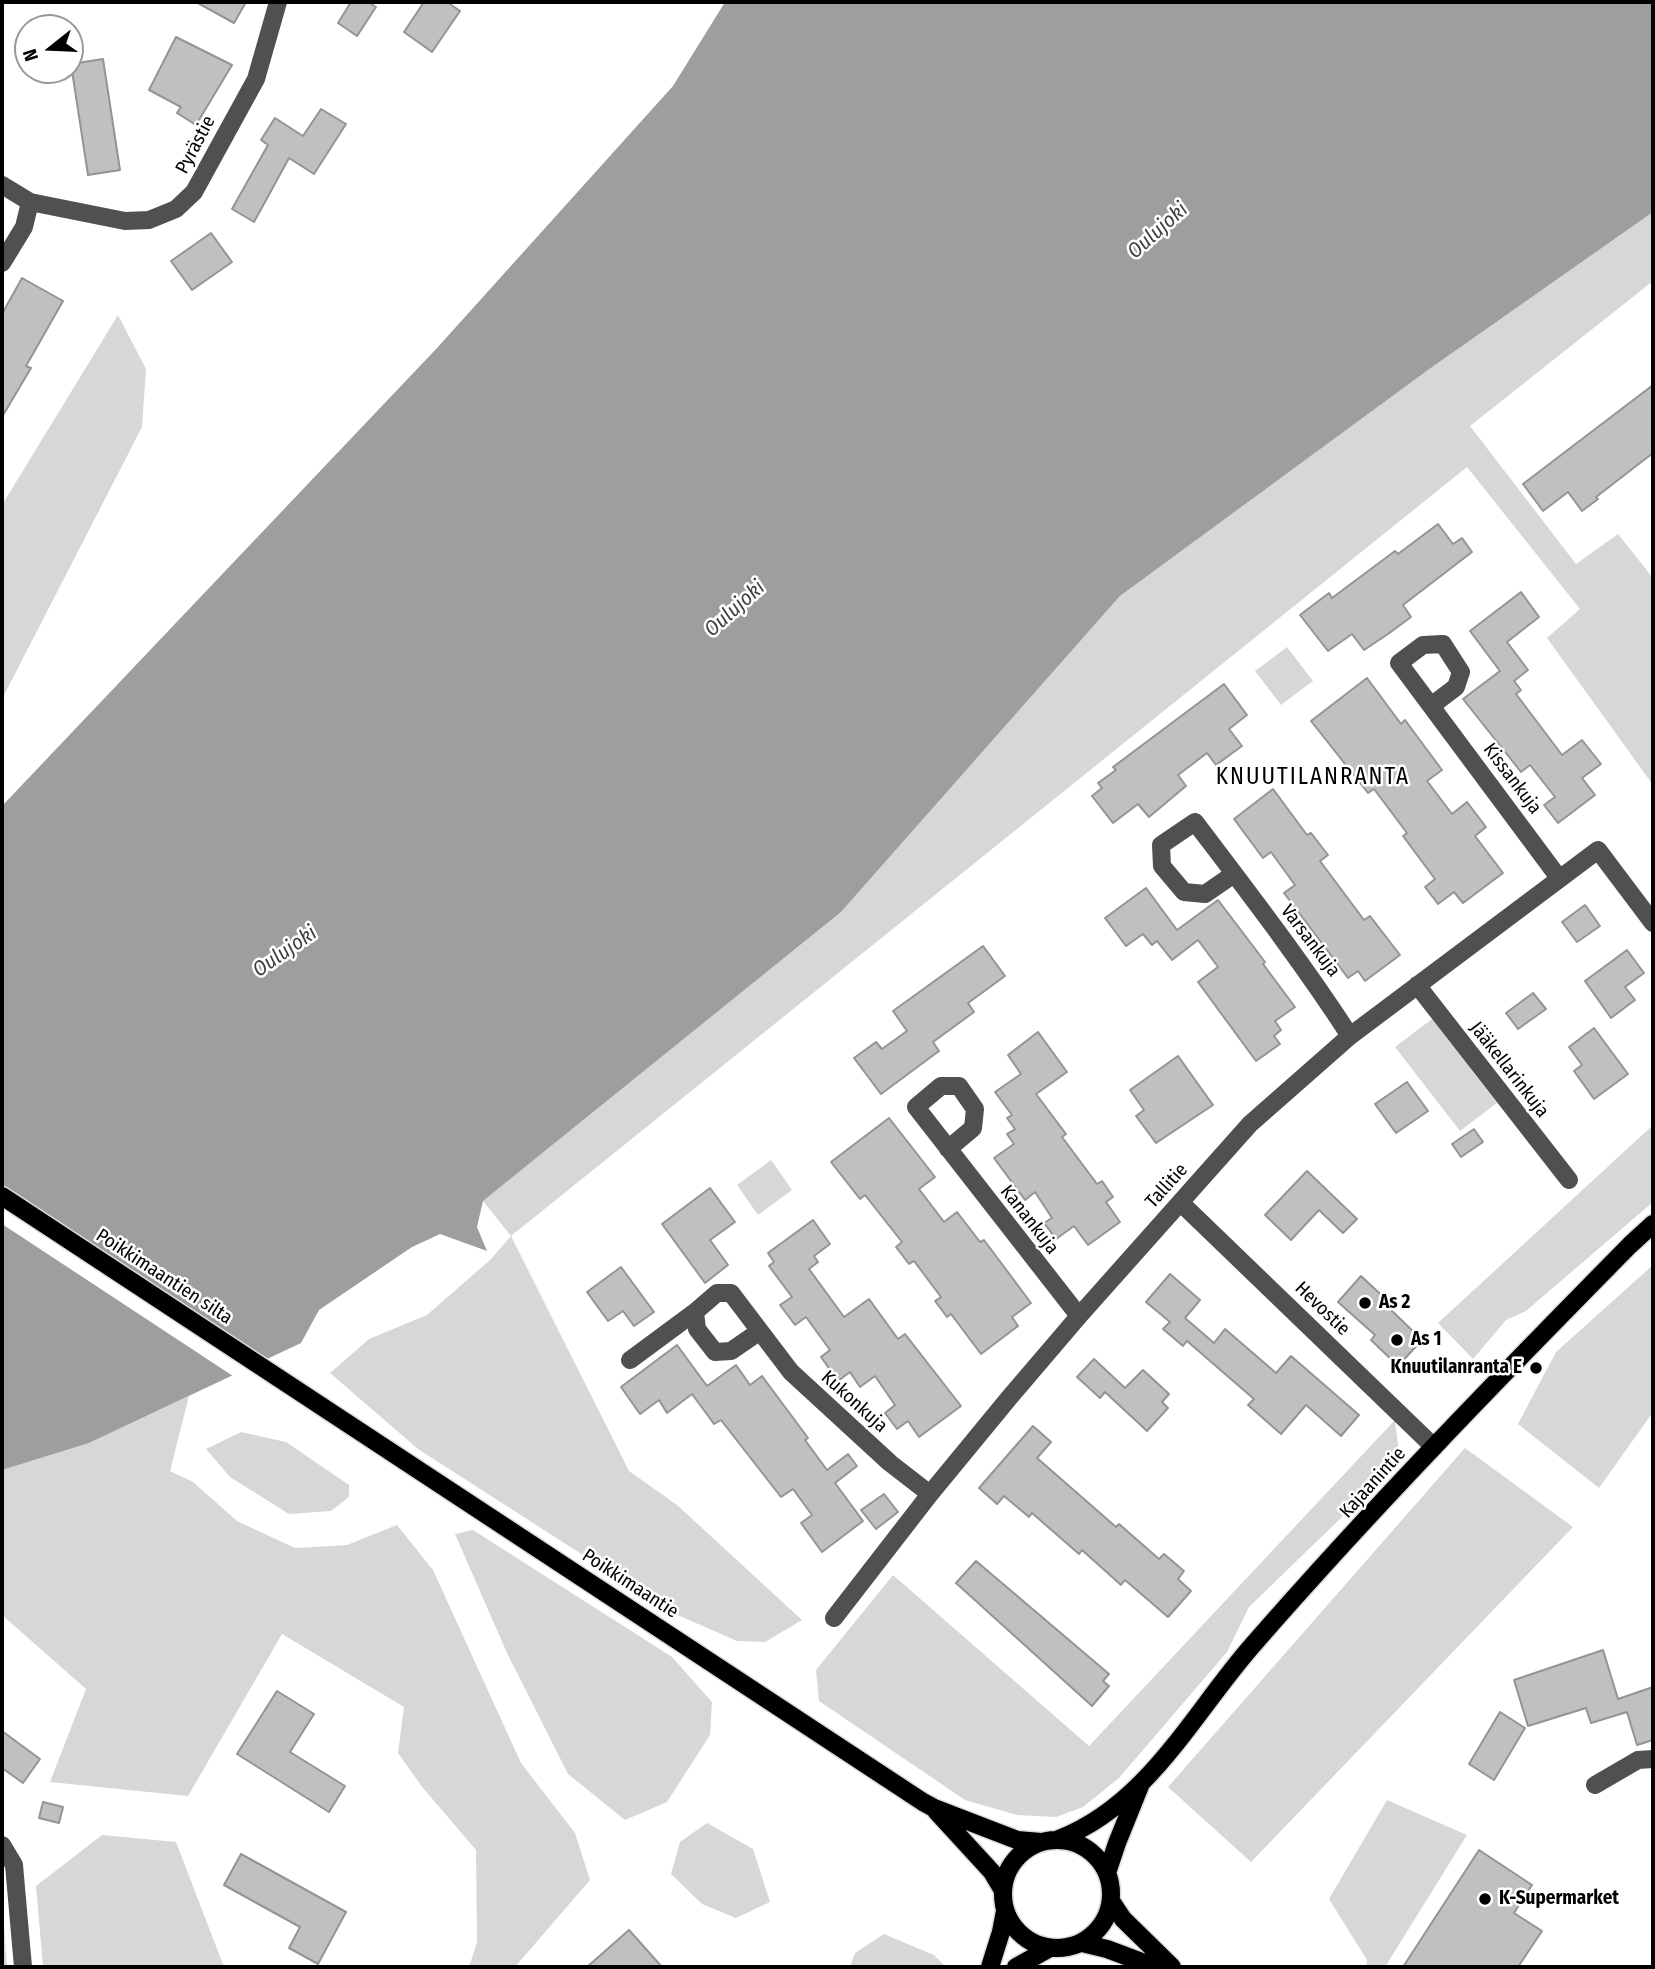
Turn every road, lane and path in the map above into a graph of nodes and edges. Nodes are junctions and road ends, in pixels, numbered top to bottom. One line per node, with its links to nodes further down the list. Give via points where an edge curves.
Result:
1 (278, 2): 3 (street, Pyrästie, via 256,79 194,192 176,209 149,220 125,221)
2 (2, 185): 3 (street, Pyrästie)
3 (30, 202): 4 (street, via 24,227)
4 (2, 263)
5 (1431, 706): 7 (street, Kissankuja)
6 (1234, 874): 10 (street, Varsankuja)
7 (1559, 878): 8 (street, Tallitie, via 1598,850); 9 (street, Tallitie)
8 (1653, 923)
9 (1417, 985): 10 (street, Tallitie); 12 (street, Jääkellarinkuja)
10 (1350, 1036): 14 (street, Tallitie, via 1250,1124)
11 (948, 1149): 17 (street, Kanankuja)
12 (1569, 1180)
13 (2, 1196): 20 (main road, Poikkimaantien silta)
14 (1181, 1203): 17 (street, Tallitie); 21 (street, Hevostie)
15 (1653, 1224): 21 (main road, Kajaanintie)
16 (695, 1312): 18 (street, Kukonkuja, via 717,1293 731,1293); 18 (street, via 697,1329 715,1352 731,1351); 19 (street)
17 (1079, 1316): 22 (street, Tallitie)
18 (760, 1331): 22 (street, Kukonkuja, via 790,1372)
19 (630, 1360)
20 (302, 1394): 27 (main road, Poikkimaantie)
21 (1434, 1447): 26 (main road, Kajaanintie, via 1250,1648)
22 (930, 1494): 23 (street, Tallitie)
23 (834, 1618)
24 (1653, 1759): 25 (street, via 1638,1760)
25 (1595, 1785)
26 (1140, 1786): 28 (main road, Kajaanintie, via 1083,1830); 30 (main road, Kajaanintie)
27 (934, 1808): 28 (main road, Poikkimaantie, via 1017,1840); 31 (main road, Poikkimaantie)
28 (1050, 1840): 30 (main road, via 1069,1840 1088,1849); 31 (main road, via 1014,1860)
29 (2, 1845): 36 (street, via 15,1865)
30 (1107, 1873): 32 (main road)
31 (1002, 1889): 33 (main road)
32 (1111, 1901): 34 (main road, via 1099,1928); 40 (main road)
33 (1005, 1912): 35 (main road, via 1022,1936); 37 (main road)
34 (1082, 1942): 35 (main road); 39 (main road)
35 (1050, 1948): 38 (main road)
36 (23, 1967)
37 (990, 1967)
38 (1016, 1967)
39 (1155, 1967)
40 (1172, 1967)

